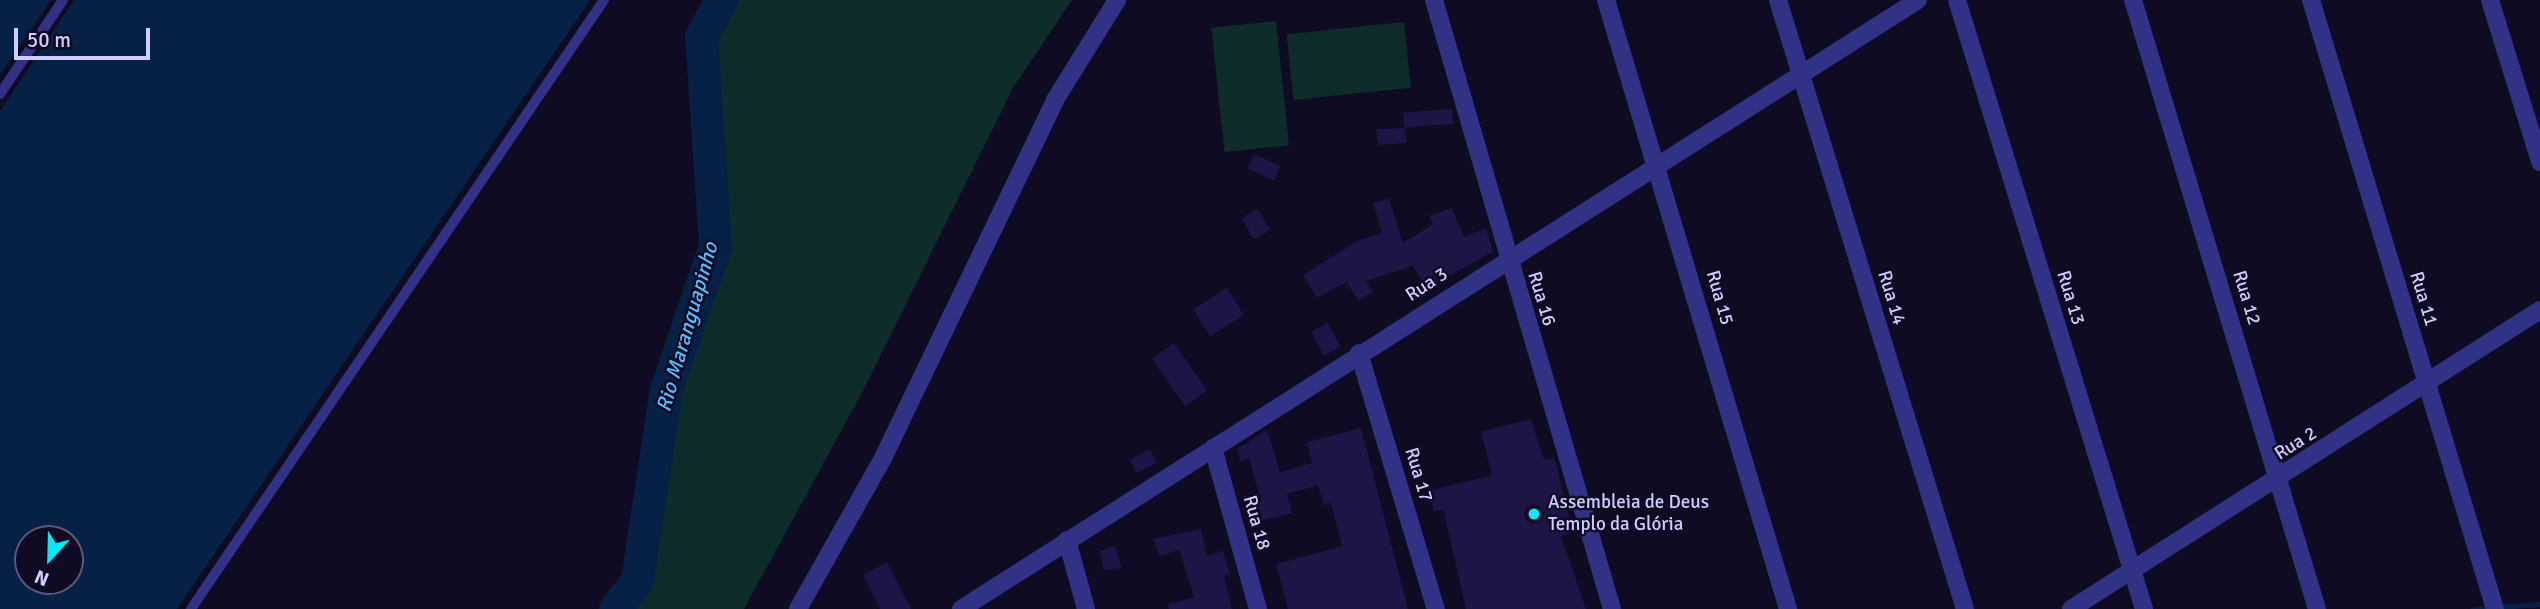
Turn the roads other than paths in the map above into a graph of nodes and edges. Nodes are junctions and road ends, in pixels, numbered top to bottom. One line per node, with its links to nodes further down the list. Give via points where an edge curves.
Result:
1 (63, 0): 13 (lane)
2 (604, 0): 24 (lane)
3 (1117, 0): 25 (street, via 1055,100 883,458)
4 (1434, 0): 16 (street, Rua 16)
5 (1606, 0): 15 (street, Rua 15)
6 (1778, 0): 12 (street, Rua 14)
7 (1918, 0): 12 (street, Rua 3)
8 (1957, 0): 23 (street, Rua 13)
9 (2133, 0): 21 (street, Rua 12)
10 (2311, 0): 19 (street, Rua 11)
11 (2490, 0): 14 (street)
12 (1800, 73): 15 (street, Rua 3); 32 (street, Rua 14)
13 (0, 94)
14 (2540, 162)
15 (1658, 163): 16 (street, Rua 3); 31 (street, Rua 15)
16 (1507, 259): 18 (street, Rua 3); 30 (street, Rua 16)
17 (2540, 310): 19 (street, Rua 2)
18 (1360, 353): 20 (street, Rua 3); 29 (street, Rua 17)
19 (2427, 386): 21 (street, Rua 2); 36 (street, Rua 11)
20 (1213, 448): 22 (street, Rua 3); 28 (street, Rua 18)
21 (2280, 479): 23 (street, Rua 2); 35 (street, Rua 12)
22 (1068, 540): 26 (street, Rua 3); 27 (street)
23 (2131, 569): 33 (street, Rua 2); 34 (street, Rua 13)
24 (191, 609)
25 (798, 609)
26 (961, 609)
27 (1086, 609)
28 (1258, 609)
29 (1437, 609)
30 (1612, 609)
31 (1788, 609)
32 (1965, 609)
33 (2071, 609)
34 (2144, 609)
35 (2317, 609)
36 (2495, 609)

